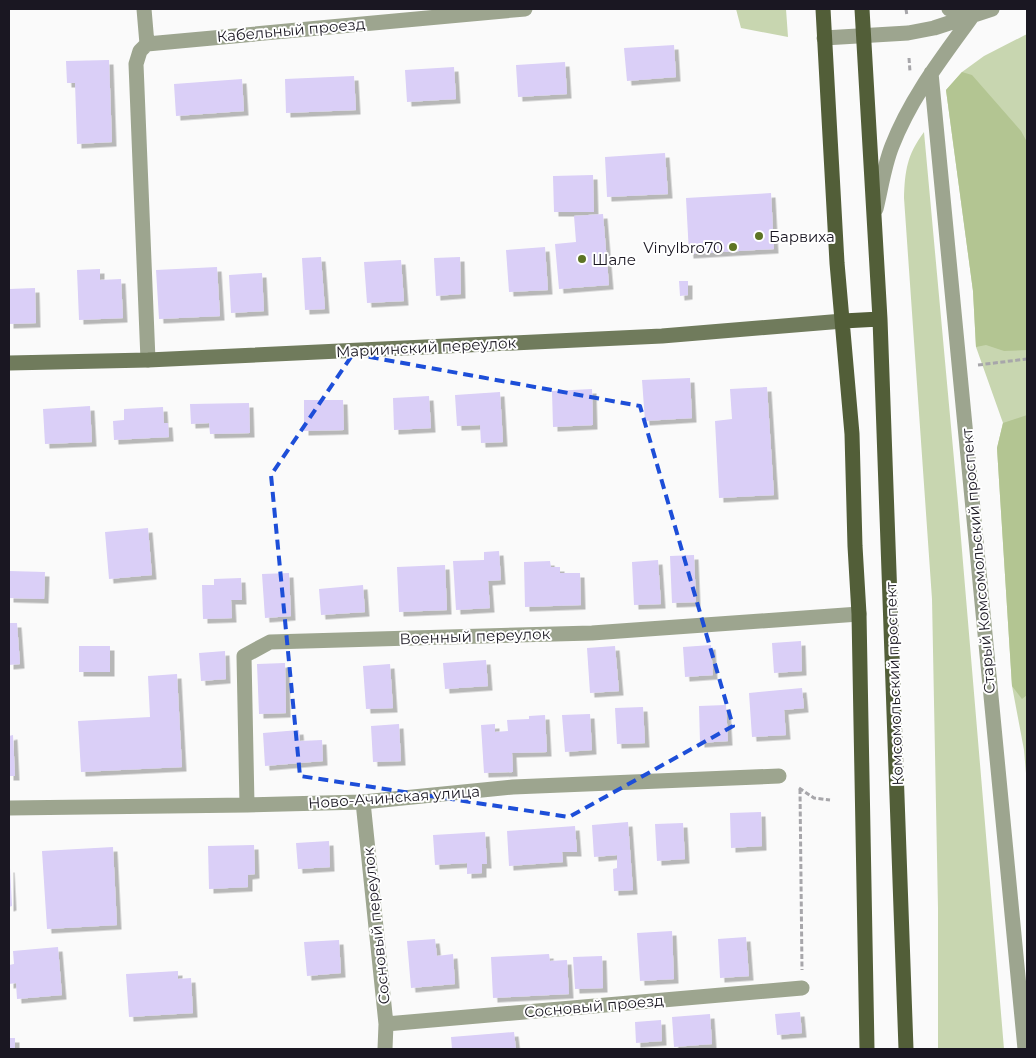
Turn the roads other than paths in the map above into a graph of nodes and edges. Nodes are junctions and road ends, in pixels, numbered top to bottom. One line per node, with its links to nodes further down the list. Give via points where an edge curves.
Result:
1 (144, 9): 10 (street)
2 (525, 9): 10 (street, Кабельный проезд)
3 (822, 9): 9 (main road)
4 (862, 9): 8 (main road, Комсомольский проспект)
5 (949, 9): 7 (street)
6 (992, 9): 7 (street)
7 (973, 15): 8 (street, via 934,28); 11 (street, Комсомольский проспект)
8 (864, 36): 9 (street); 12 (main road, Комсомольский проспект)
9 (824, 38): 14 (main road)
10 (147, 44): 15 (street, via 136,64)
11 (931, 73): 12 (street, Комсомольский проспект, via 911,103 891,148); 27 (street, Старый Комсомольский проспект)
12 (874, 216): 13 (main road, Комсомольский проспект)
13 (880, 319): 14 (main road); 26 (main road, Комсомольский проспект)
14 (842, 321): 15 (street, Мариинский переулок, via 662,336); 17 (main road, via 852,434)
15 (148, 360): 16 (street, Мариинский переулок)
16 (9, 363)
17 (859, 614): 20 (street, Военный переулок, via 592,633 270,642 244,656); 25 (main road)
18 (780, 776): 19 (street, Ново-Ачинская улица, via 513,787)
19 (363, 802): 20 (street, Ново-Ачинская улица); 23 (street, Сосновый переулок)
20 (247, 805): 21 (street, Ново-Ачинская улица)
21 (9, 808)
22 (802, 988): 23 (street, Сосновый проезд)
23 (386, 1024): 24 (street, Сосновый переулок)
24 (385, 1049)
25 (867, 1049)
26 (906, 1049)
27 (1025, 1049)

